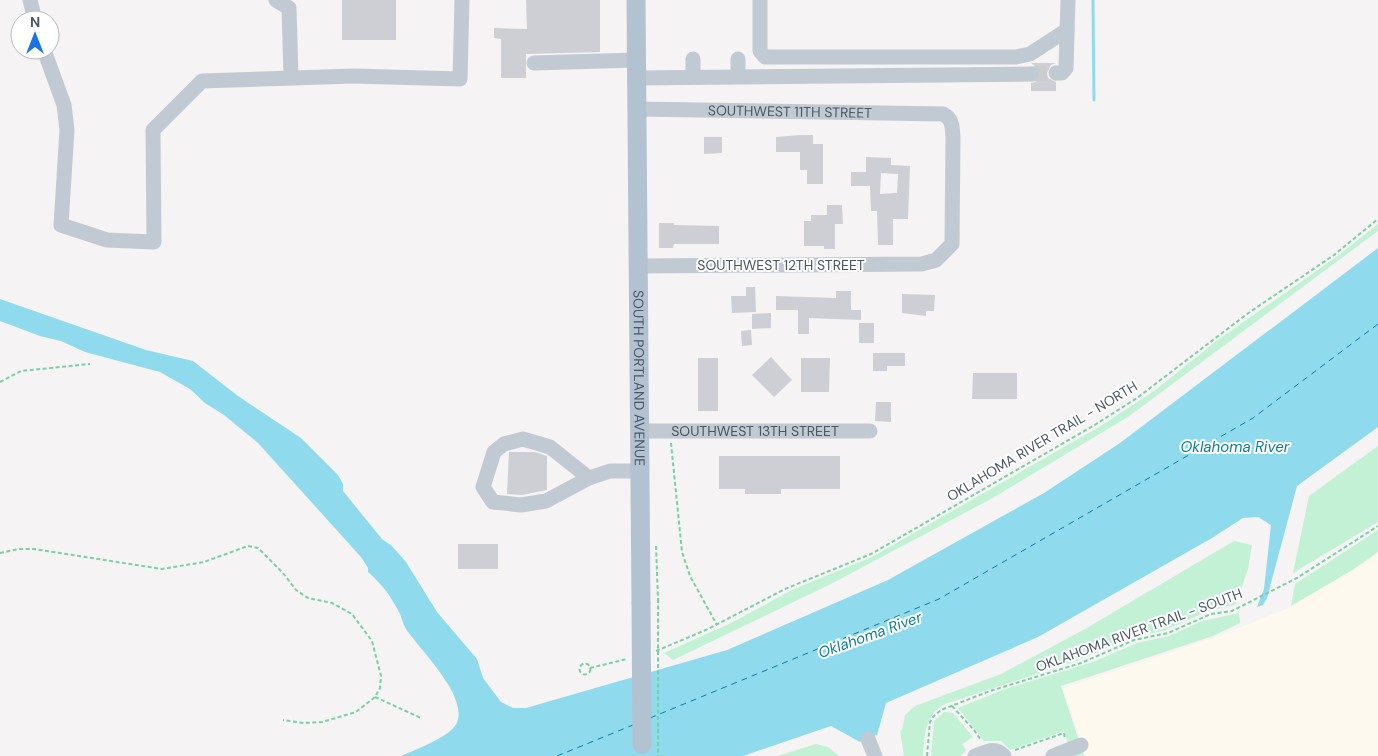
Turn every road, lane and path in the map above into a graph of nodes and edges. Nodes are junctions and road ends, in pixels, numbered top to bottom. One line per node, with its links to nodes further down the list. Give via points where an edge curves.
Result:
1 (276, 0): 16 (street, via 289,8)
2 (462, 0): 16 (street, via 460,79)
3 (636, 0): 11 (main road, SOUTH PORTLAND AVENUE)
4 (760, 0): 6 (street, via 760,51 765,57 1016,57 1030,54)
5 (1068, 0): 6 (street)
6 (1067, 30): 13 (street, via 1066,68)
7 (693, 59): 14 (street)
8 (738, 59): 15 (street)
9 (48, 60): 16 (street, via 64,105 68,130 61,225 107,240 154,242 153,130 202,81)
10 (534, 63): 11 (street)
11 (636, 69): 14 (street); 17 (main road, SOUTH PORTLAND AVENUE)
12 (1031, 74): 15 (street)
13 (1056, 74)
14 (694, 76): 15 (street)
15 (738, 76)
16 (291, 77)
17 (636, 109): 19 (street, SOUTHWEST 11TH STREET, via 944,114 952,124 952,244 936,260); 20 (main road, SOUTH PORTLAND AVENUE)
18 (1378, 219): 33 (path, OKLAHOMA RIVER TRAIL - NORTH, via 1334,255 1247,314 1137,398 1093,426 970,494 896,540 780,592)
19 (922, 264): 20 (street, SOUTHWEST 12TH STREET)
20 (640, 266): 23 (main road, SOUTH PORTLAND AVENUE)
21 (90, 364): 22 (path, via 21,371)
22 (0, 382)
23 (640, 431): 25 (street, SOUTHWEST 13TH STREET); 27 (main road, SOUTH PORTLAND AVENUE)
24 (870, 432): 25 (street, SOUTHWEST 13TH STREET)
25 (670, 437): 26 (path); 33 (path, via 682,552 690,576)
26 (666, 444)
27 (640, 471): 28 (street, via 610,471); 32 (main road, SOUTH PORTLAND AVENUE)
28 (590, 478): 28 (street, via 546,501 521,505 493,502 484,487 494,452 504,444 523,439 550,448)
29 (1378, 526): 38 (path, OKLAHOMA RIVER TRAIL - SOUTH, via 1297,578 1234,610 1211,614 1168,633 1134,640 1081,663)
30 (656, 541): 32 (path)
31 (0, 553): 37 (path, via 34,550 162,569 204,562 248,546 258,548 296,590 308,598 332,603 352,614 372,641 378,659 381,676)
32 (649, 601): 46 (main road, SOUTH PORTLAND AVENUE, bridge); 47 (path, bridge)
33 (717, 625): 34 (path, OKLAHOMA RIVER TRAIL - NORTH)
34 (652, 652)
35 (635, 657): 36 (path)
36 (590, 668): 36 (path, via 586,675 579,671 583,664)
37 (375, 697): 39 (path); 40 (path, via 356,712 322,722)
38 (951, 706): 44 (path, via 974,730); 49 (path, OKLAHOMA RIVER TRAIL - SOUTH, via 932,716)
39 (422, 718)
40 (283, 720)
41 (868, 740): 48 (street)
42 (986, 742): 44 (path)
43 (1075, 748): 45 (path, via 1064,732); 50 (street)
44 (978, 750): 45 (street)
45 (1007, 754)
46 (642, 756)
47 (658, 756)
48 (875, 756)
49 (927, 756)
50 (1053, 756)

